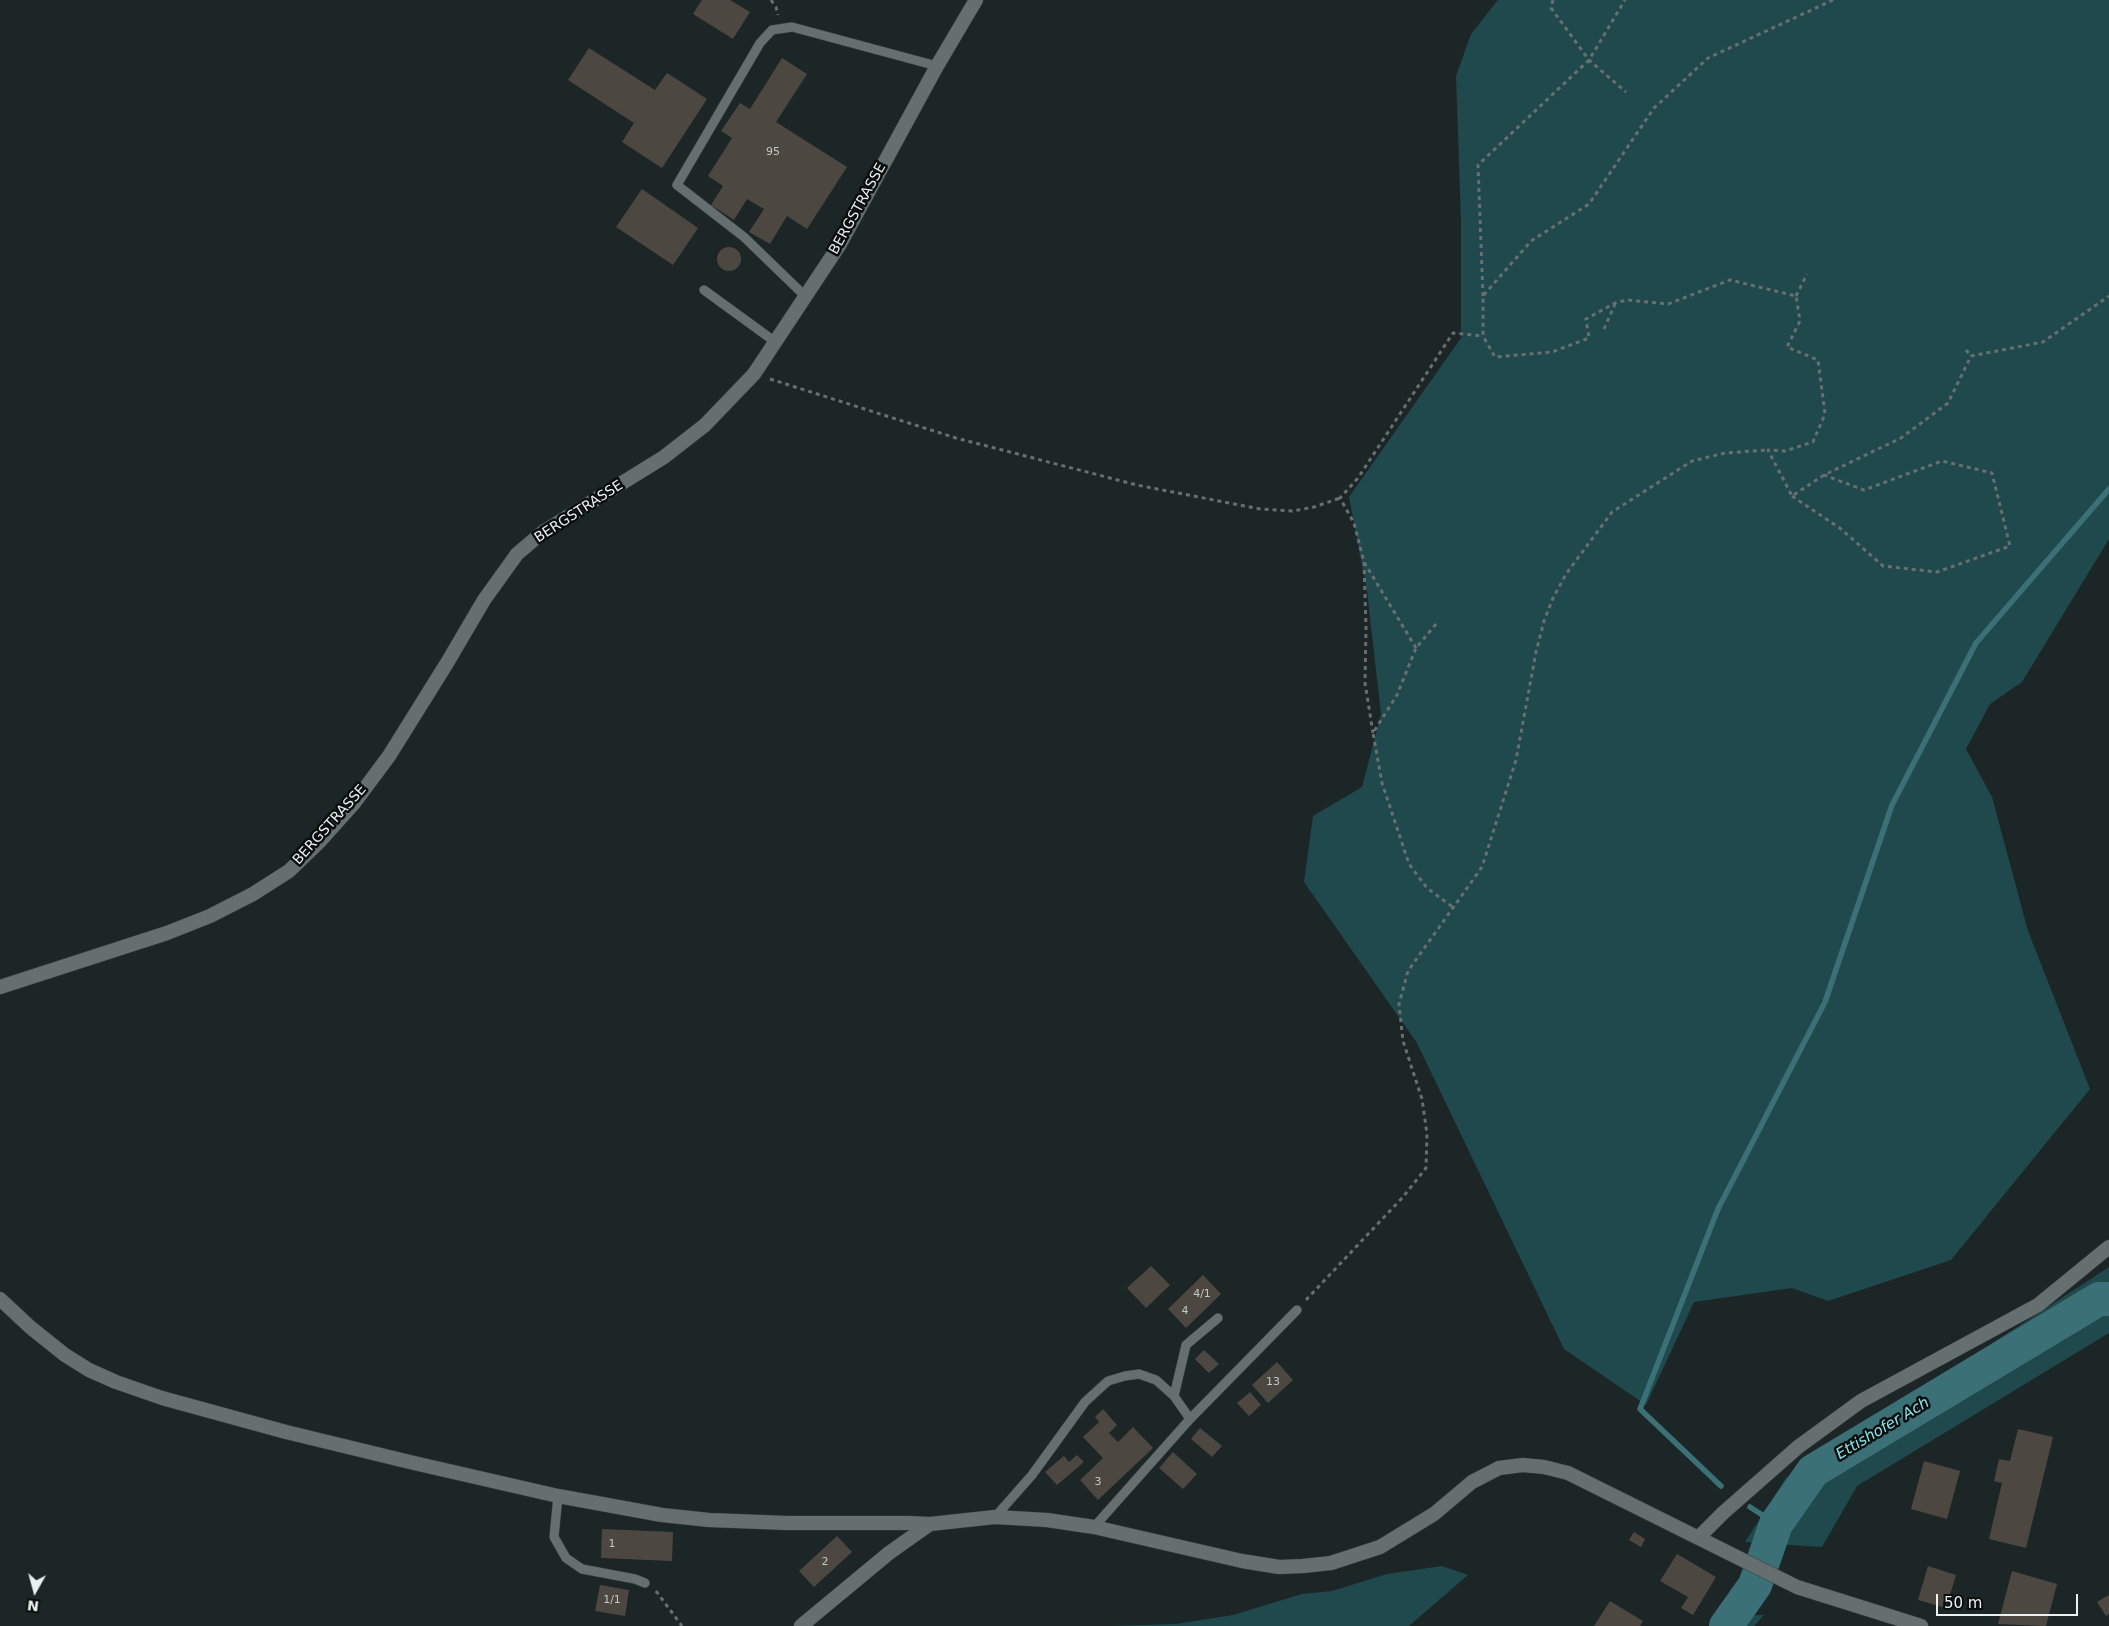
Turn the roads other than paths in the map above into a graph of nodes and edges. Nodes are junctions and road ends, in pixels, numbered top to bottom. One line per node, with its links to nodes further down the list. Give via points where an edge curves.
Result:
1 (976, 0): 2 (street, BERGSTRASSE)
2 (937, 66): 4 (street, BERGSTRASSE, via 840,244); 4 (lane, via 792,27 772,30 760,43 677,185 744,238)
3 (704, 290): 5 (lane)
4 (806, 297): 5 (street, BERGSTRASSE)
5 (774, 341): 6 (street, BERGSTRASSE, via 754,374 705,425 664,457 543,532 517,554 484,600 389,756 354,803 289,871 253,894 201,919)
6 (0, 988)
7 (2109, 1247): 17 (street, via 2038,1305 1862,1401 1798,1447)
8 (0, 1299): 13 (street, via 65,1355 89,1370 125,1385 286,1432)
9 (1297, 1310): 12 (lane)
10 (1218, 1318): 11 (lane, via 1186,1345)
11 (1174, 1396): 12 (lane); 14 (lane, via 1156,1380 1139,1374 1108,1381 1084,1402 1032,1476)
12 (1190, 1419): 16 (lane)
13 (558, 1496): 15 (street, via 709,1520); 18 (lane, via 554,1537 566,1558 582,1570)
14 (995, 1517): 15 (street); 16 (street)
15 (930, 1524): 19 (street, via 889,1553)
16 (1094, 1527): 17 (street, via 1242,1561 1279,1566 1331,1563 1380,1547 1434,1514 1472,1482 1498,1468 1523,1465 1568,1473)
17 (1699, 1537): 20 (street, via 1797,1587)
18 (645, 1583)
19 (801, 1626)
20 (1921, 1626)

